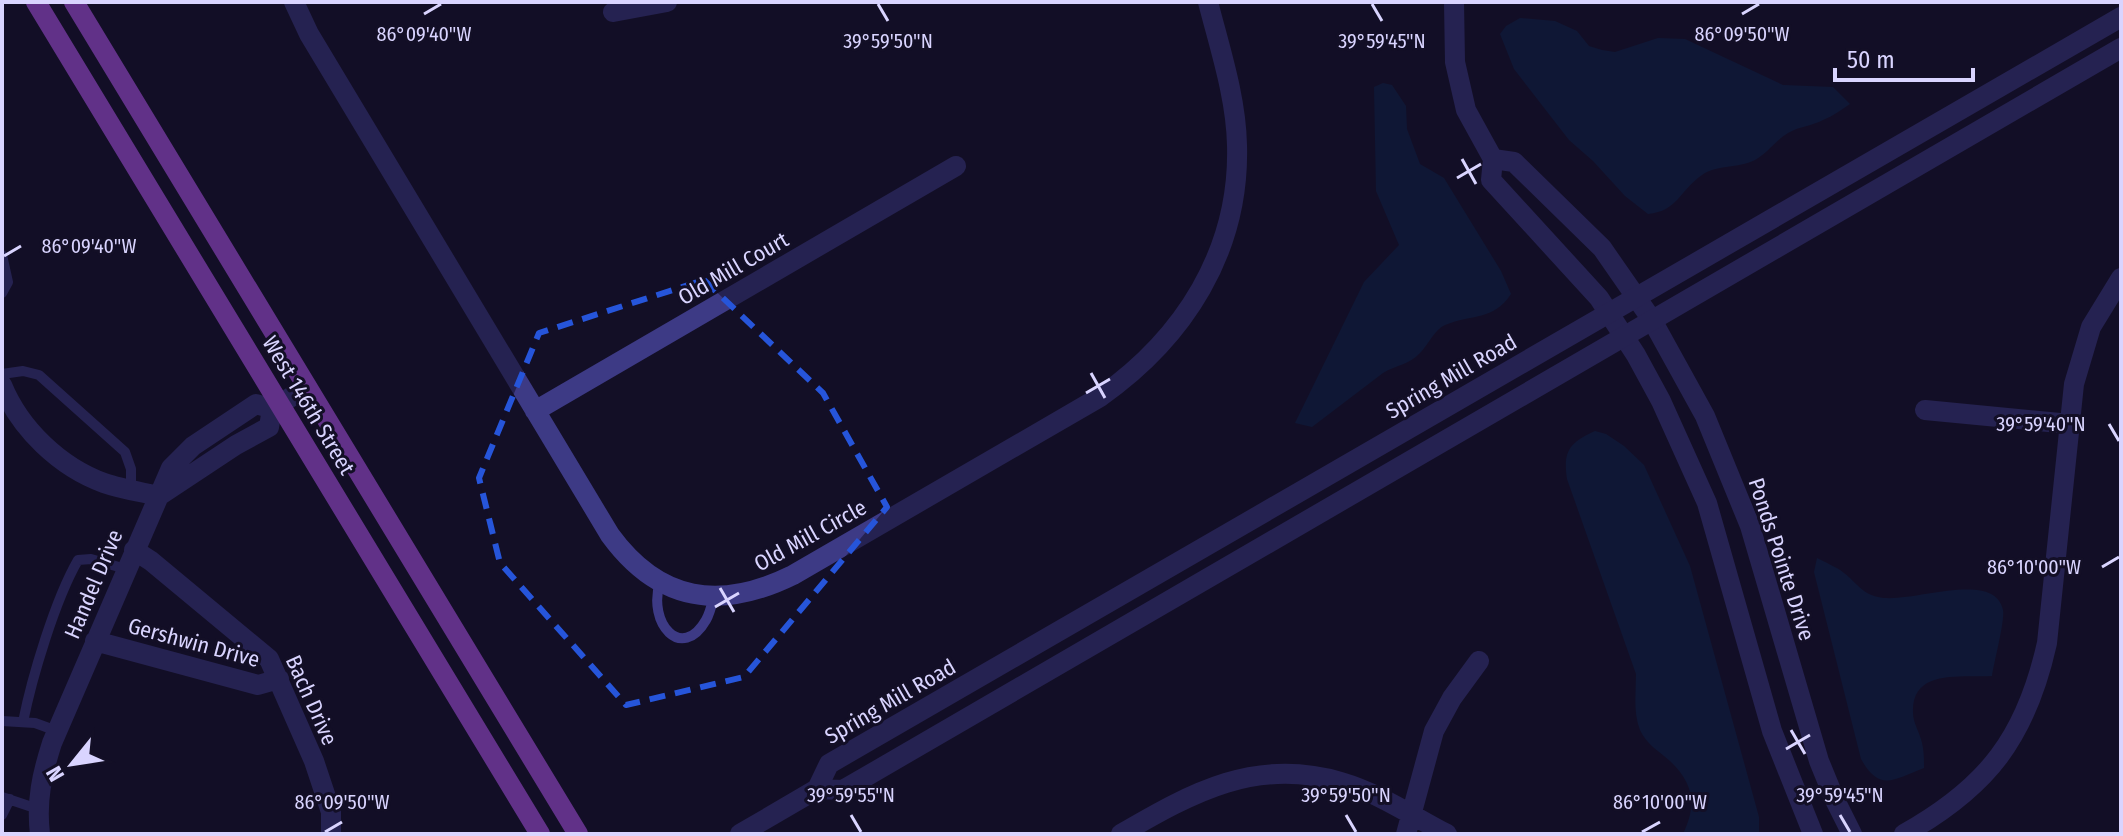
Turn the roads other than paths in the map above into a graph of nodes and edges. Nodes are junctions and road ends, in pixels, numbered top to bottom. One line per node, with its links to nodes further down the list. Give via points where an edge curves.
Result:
1 (36, 2): 20 (main road, West 146th Street)
2 (74, 2): 19 (main road, West 146th Street)
3 (294, 2): 22 (street, Old Mill Circle)
4 (667, 2): 7 (street)
5 (1208, 2): 28 (street, Old Mill Circle, via 1234,110 1235,184 1216,259 1181,321 1127,378 1100,397 793,575 753,592)
6 (1454, 2): 10 (street, via 1455,62 1466,110)
7 (613, 12)
8 (2121, 17): 15 (street, Spring Mill Road)
9 (2121, 48): 15 (street, Spring Mill Road)
10 (1493, 159): 15 (street, Ponds Pointe Drive, via 1514,162 1602,248); 16 (street, via 1491,180 1583,279)
11 (956, 166): 22 (street, Old Mill Court)
12 (2, 255): 14 (lane, via 8,282)
13 (2121, 278): 23 (street, via 2091,327 2074,384)
14 (2, 293)
15 (1644, 308): 16 (street, Spring Mill Road); 16 (street, Spring Mill Road); 49 (street, Ponds Pointe Drive, via 1705,416 1735,486 1819,761)
16 (1616, 323): 35 (street, Spring Mill Road, via 843,790); 35 (street, Spring Mill Road, via 829,764); 48 (street, via 1661,401 1707,503 1772,731)
17 (2, 374): 24 (lane, via 39,375 125,452)
18 (2, 385): 24 (street, via 19,417 53,453 83,474)
19 (307, 387): 20 (street); 43 (main road, West 146th Street)
20 (276, 406): 25 (street, via 269,427); 42 (main road, West 146th Street)
21 (1925, 410): 23 (street)
22 (535, 411): 27 (street, Old Mill Circle, via 624,555)
23 (2070, 424): 50 (street, via 2039,682 2021,725 1980,780)
24 (131, 490): 25 (street)
25 (159, 496): 26 (street, Handel Drive)
26 (130, 560): 29 (street, Handel Drive); 31 (street, Bach Drive, via 151,561 269,659); 33 (lane, via 78,560)
27 (660, 582): 28 (street, Old Mill Circle); 28 (lane, via 658,616 677,637 701,627)
28 (714, 596)
29 (95, 641): 31 (street, Gershwin Drive, via 258,685); 34 (street, Handel Drive)
30 (1479, 661): 38 (street, via 1434,731)
31 (279, 679): 41 (street, Bach Drive, via 314,761 331,812)
32 (2, 721): 33 (lane)
33 (23, 722): 34 (lane)
34 (57, 731): 37 (street, Handel Drive, via 42,771)
35 (817, 789): 44 (street, Spring Mill Road)
36 (6, 798): 37 (lane); 39 (lane)
37 (38, 809): 40 (street, Handel Drive)
38 (1410, 813): 45 (street, via 1329,779 1252,776 1200,791); 46 (street); 47 (street)
39 (2, 815)
40 (40, 834)
41 (331, 834)
42 (540, 834)
43 (578, 834)
44 (740, 834)
45 (1121, 834)
46 (1406, 834)
47 (1447, 834)
48 (1813, 834)
49 (1852, 834)
50 (1904, 834)

